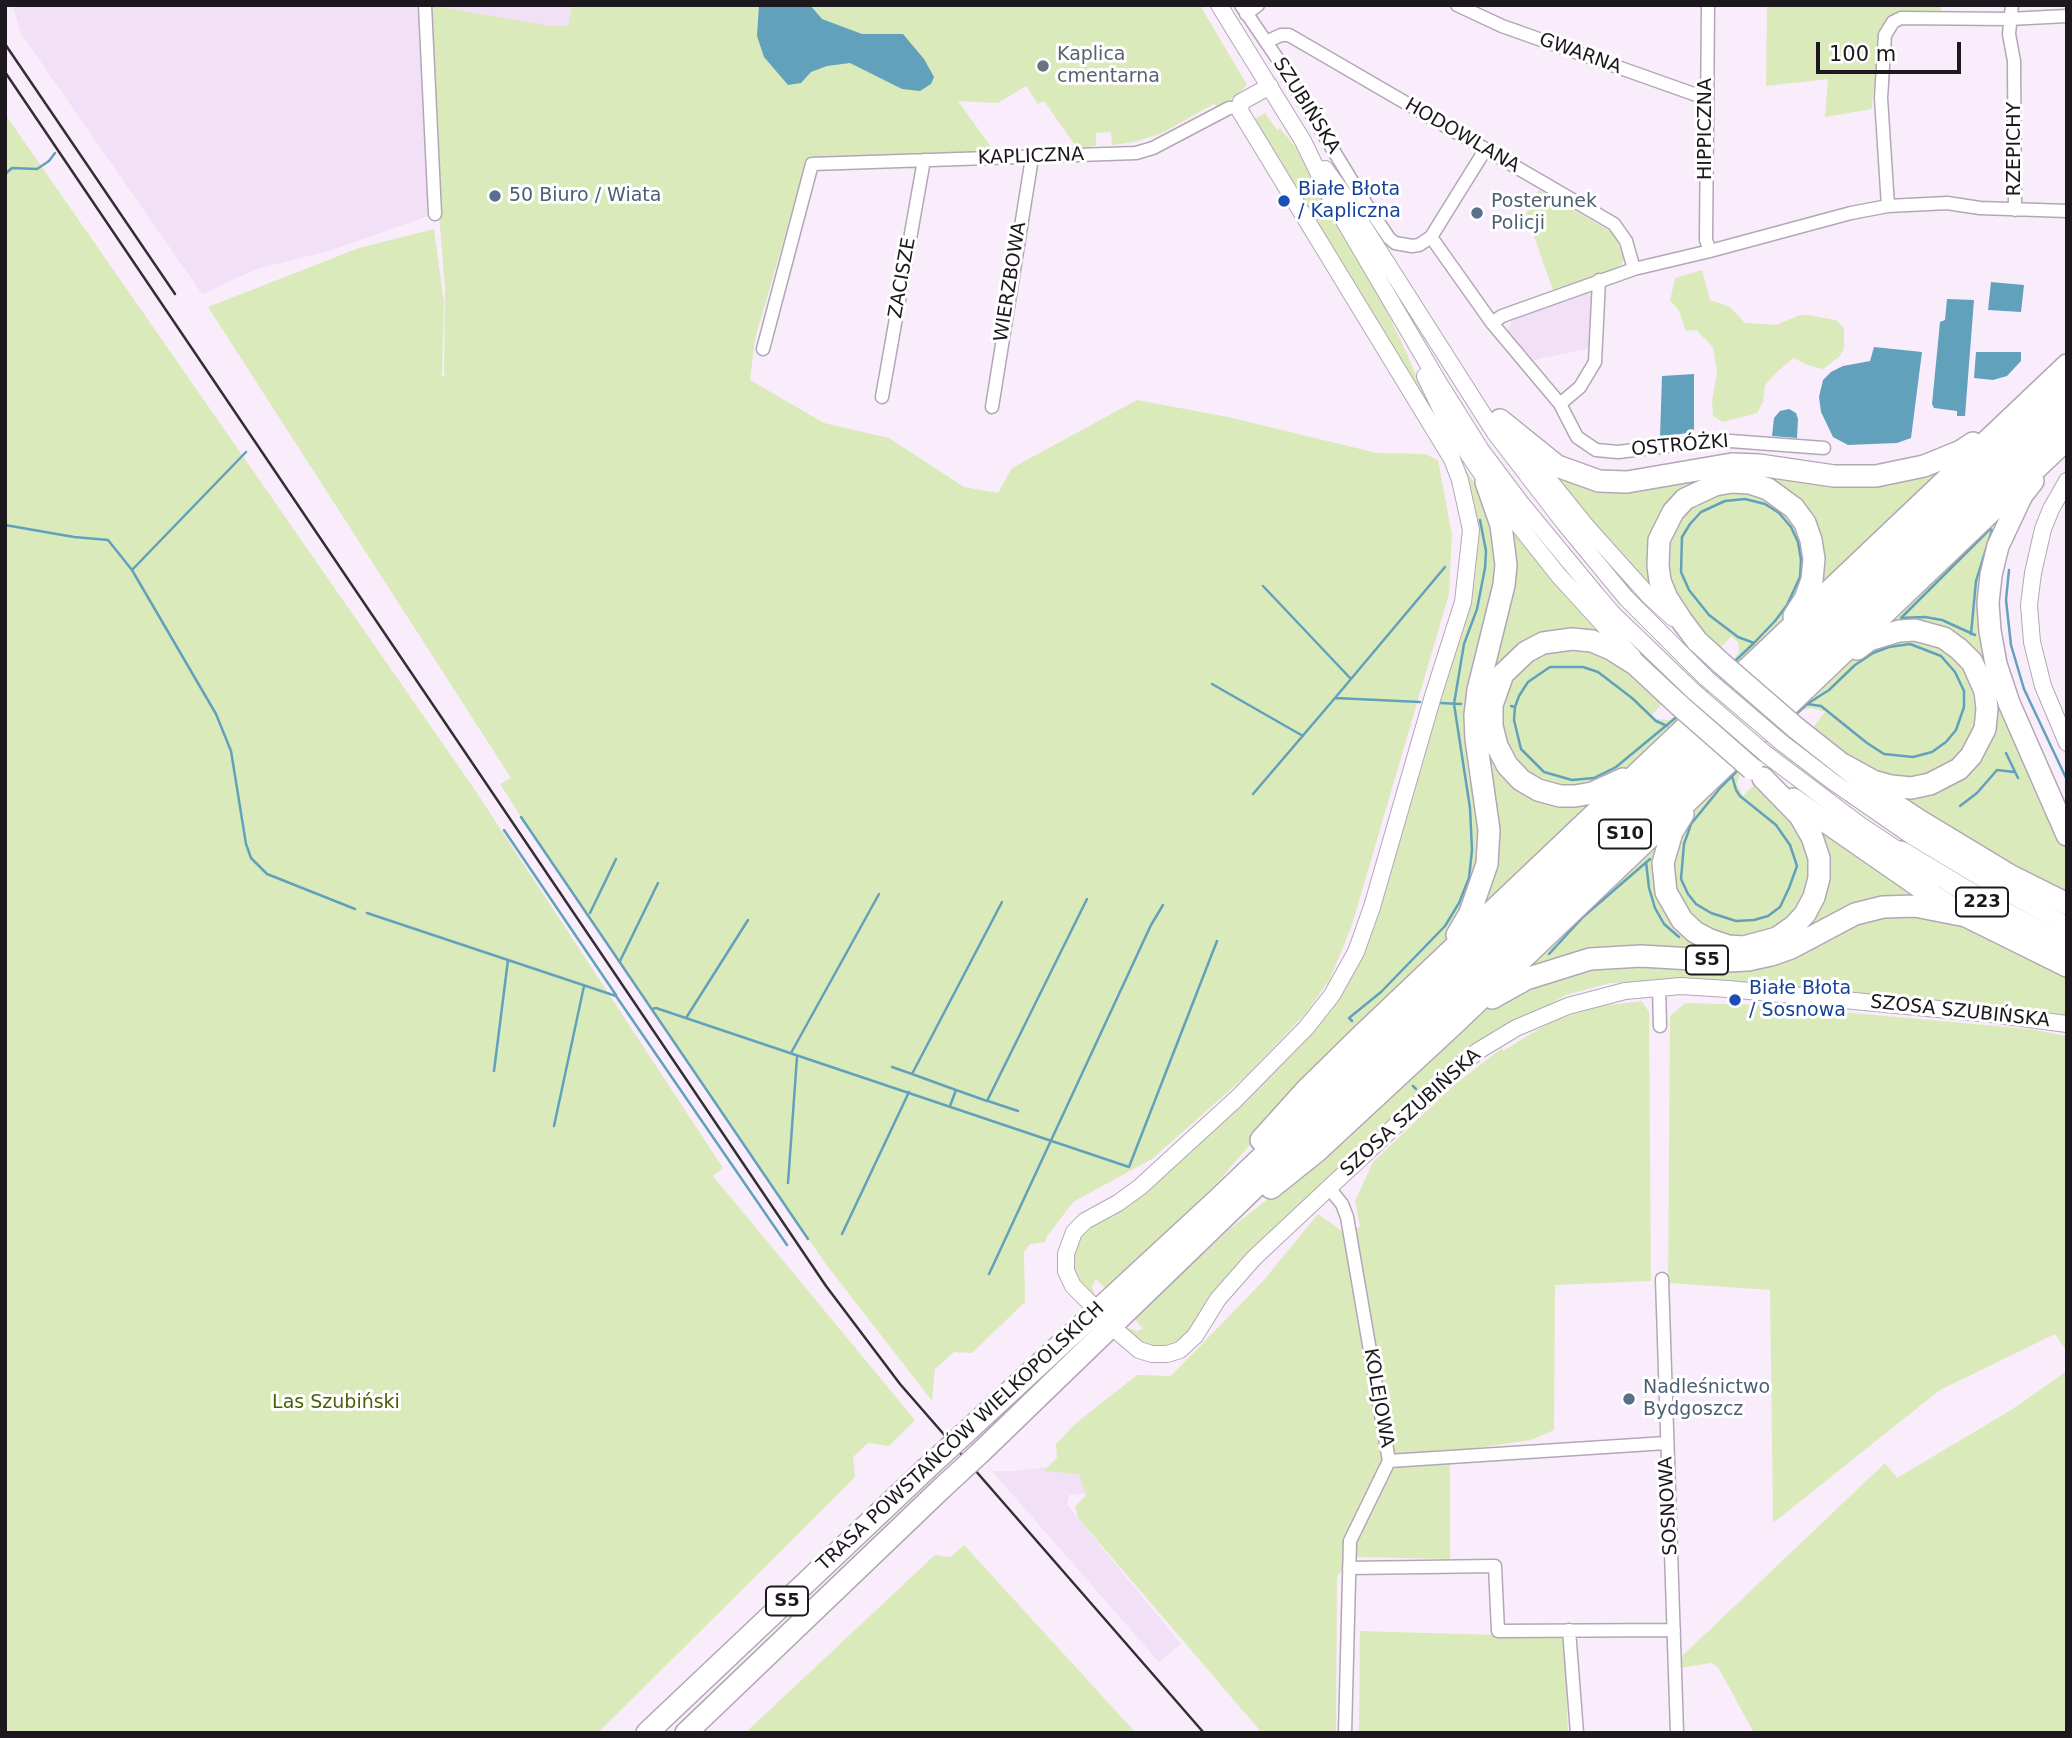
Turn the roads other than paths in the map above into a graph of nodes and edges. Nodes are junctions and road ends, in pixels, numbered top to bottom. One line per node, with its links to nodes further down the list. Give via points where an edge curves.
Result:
1 (425, 5): 20 (street)
2 (1219, 5): 10 (main road, SZUBIŃSKA)
3 (1258, 5): 6 (street)
4 (1457, 5): 11 (street, GWARNA, via 1502,26)
5 (1708, 5): 11 (street, HIPPICZNA)
6 (1243, 10): 9 (street, SZUBIŃSKA)
7 (2010, 12): 8 (street); 17 (street, via 1893,22 1885,35 1881,123); 18 (street, RZEPICHY)
8 (2067, 16)
9 (1266, 42): 14 (street, HODOWLANA, via 1289,36); 21 (street, SZUBIŃSKA, via 1389,238 1412,246)
10 (1270, 86): 12 (main road); 13 (main road, SZUBIŃSKA)
11 (1705, 98): 22 (street, HIPPICZNA, via 1706,240)
12 (1239, 107): 15 (street, KAPLICZNA, via 1136,153); 69 (main road, via 1452,459 1467,503 1469,559 1463,602 1356,952 1307,1028 1236,1099 1140,1187 1074,1232 1066,1271)
13 (1303, 141): 25 (main road, SZUBIŃSKA, via 1330,197); 27 (main road, SZUBIŃSKA, via 1341,191)
14 (1485, 150): 21 (street); 23 (street, HODOWLANA, via 1614,225 1626,241)
15 (1032, 158): 16 (street, KAPLICZNA); 33 (street, WIERZBOWA)
16 (924, 160): 28 (street, KAPLICZNA, via 812,164); 31 (street, ZACISZE)
17 (1888, 206): 18 (street, via 1947,203); 22 (street)
18 (2015, 210): 19 (street)
19 (2067, 211)
20 (435, 214)
21 (1431, 237): 26 (street, OSTRÓŻKI)
22 (1710, 251): 23 (street)
23 (1634, 269): 24 (street)
24 (1599, 280): 26 (street); 32 (street, via 1595,362 1580,387)
25 (1401, 316): 40 (main road, via 1439,409); 46 (main road, via 1459,415 1520,502)
26 (1492, 323): 32 (street, OSTRÓŻKI)
27 (1426, 327): 36 (main road); 43 (main road, via 1494,433 1626,598)
28 (763, 349)
29 (2067, 365): 35 (highway)
30 (2067, 389): 66 (highway, S10)
31 (882, 397)
32 (1560, 404): 38 (street, OSTRÓŻKI, via 1577,437 1606,452 1717,440)
33 (992, 407)
34 (2067, 413): 67 (highway, S10)
35 (2012, 416): 36 (highway, via 1961,451 1895,474 1845,477 1732,464 1627,482 1599,481 1557,466); 42 (highway)
36 (1500, 420): 41 (main road, via 1587,527 1648,595)
37 (2065, 440): 44 (highway); 53 (highway, via 2022,495 2009,520 1998,546 1988,603 1996,664 2009,703)
38 (1824, 448)
39 (2067, 481): 48 (main road, via 2043,529 2029,605 2043,686)
40 (1486, 482): 45 (main road, via 1559,576); 59 (highway, via 1501,525 1506,565 1475,715 1489,830 1487,864 1470,913)
41 (1698, 641): 42 (highway, S5, via 1660,581 1659,540 1685,499 1732,482 1749,483 1781,497 1805,523 1811,540 1813,569 1805,599); 43 (highway, S5)
42 (1777, 641): 49 (highway, S5)
43 (1713, 670): 47 (highway, S5, bridge)
44 (1821, 674): 50 (highway, via 1869,640 1915,630 1959,649 1972,662 1985,691 1985,729 1979,743 1959,769 1945,778 1911,788 1891,786); 52 (highway)
45 (1658, 685): 46 (highway); 49 (highway, via 1611,649 1592,641 1558,640 1543,643 1515,661 1503,674 1492,705 1497,746 1507,765 1538,790 1560,796 1592,793)
46 (1686, 698): 51 (highway, bridge)
47 (1788, 735): 50 (highway, S5); 57 (main road, 223, via 1832,781 1913,837)
48 (2067, 743)
49 (1654, 758): 59 (highway, S5)
50 (1844, 765): 55 (highway, S5, via 1882,796 1964,849)
51 (1761, 768): 52 (highway, via 1812,837 1819,878 1814,897 1794,926 1777,938 1744,947 1728,946 1695,932 1666,892 1663,863 1667,844); 54 (main road, 223); 56 (highway, via 1851,840)
52 (1708, 779): 63 (highway)
53 (2067, 835)
54 (1901, 852): 58 (highway, 223)
55 (2067, 904)
56 (1966, 916): 60 (highway, S5); 63 (highway, S5, via 1915,906 1883,907 1855,914 1791,948 1748,960 1590,959 1526,979)
57 (2067, 925)
58 (2067, 945)
59 (1434, 966): 66 (highway, S5, via 1306,1090 1240,1164)
60 (2067, 966)
61 (1659, 988): 62 (main road, SZOSA SZUBIŃSKA, via 1728,989); 64 (street); 65 (main road, SZOSA SZUBIŃSKA, via 1592,998 1557,1010 1478,1051)
62 (2067, 1024)
63 (1452, 1025): 67 (highway, S5, via 1316,1152)
64 (1660, 1026)
65 (1329, 1188): 70 (main road, SZOSA SZUBIŃSKA, via 1240,1273 1180,1350 1152,1354); 72 (street, KOLEJOWA, via 1347,1217)
66 (1216, 1201): 76 (highway, TRASA POWSTAŃCÓW WIELKOPOLSKICH / S5, bridge)
67 (1184, 1255): 77 (highway, TRASA POWSTAŃCÓW WIELKOPOLSKICH / S5, bridge)
68 (1662, 1279): 71 (street, SOSNOWA)
69 (1090, 1303)
70 (1119, 1334)
71 (1666, 1443): 72 (street); 75 (street, SOSNOWA)
72 (1389, 1461): 73 (street, KOLEJOWA, via 1349,1541)
73 (1349, 1568): 74 (street, via 1495,1566 1499,1631); 78 (street, KOLEJOWA)
74 (1569, 1630): 75 (street); 79 (street)
75 (1674, 1630): 80 (street, SOSNOWA)
76 (647, 1733)
77 (686, 1733)
78 (1345, 1733)
79 (1577, 1733)
80 (1678, 1733)

